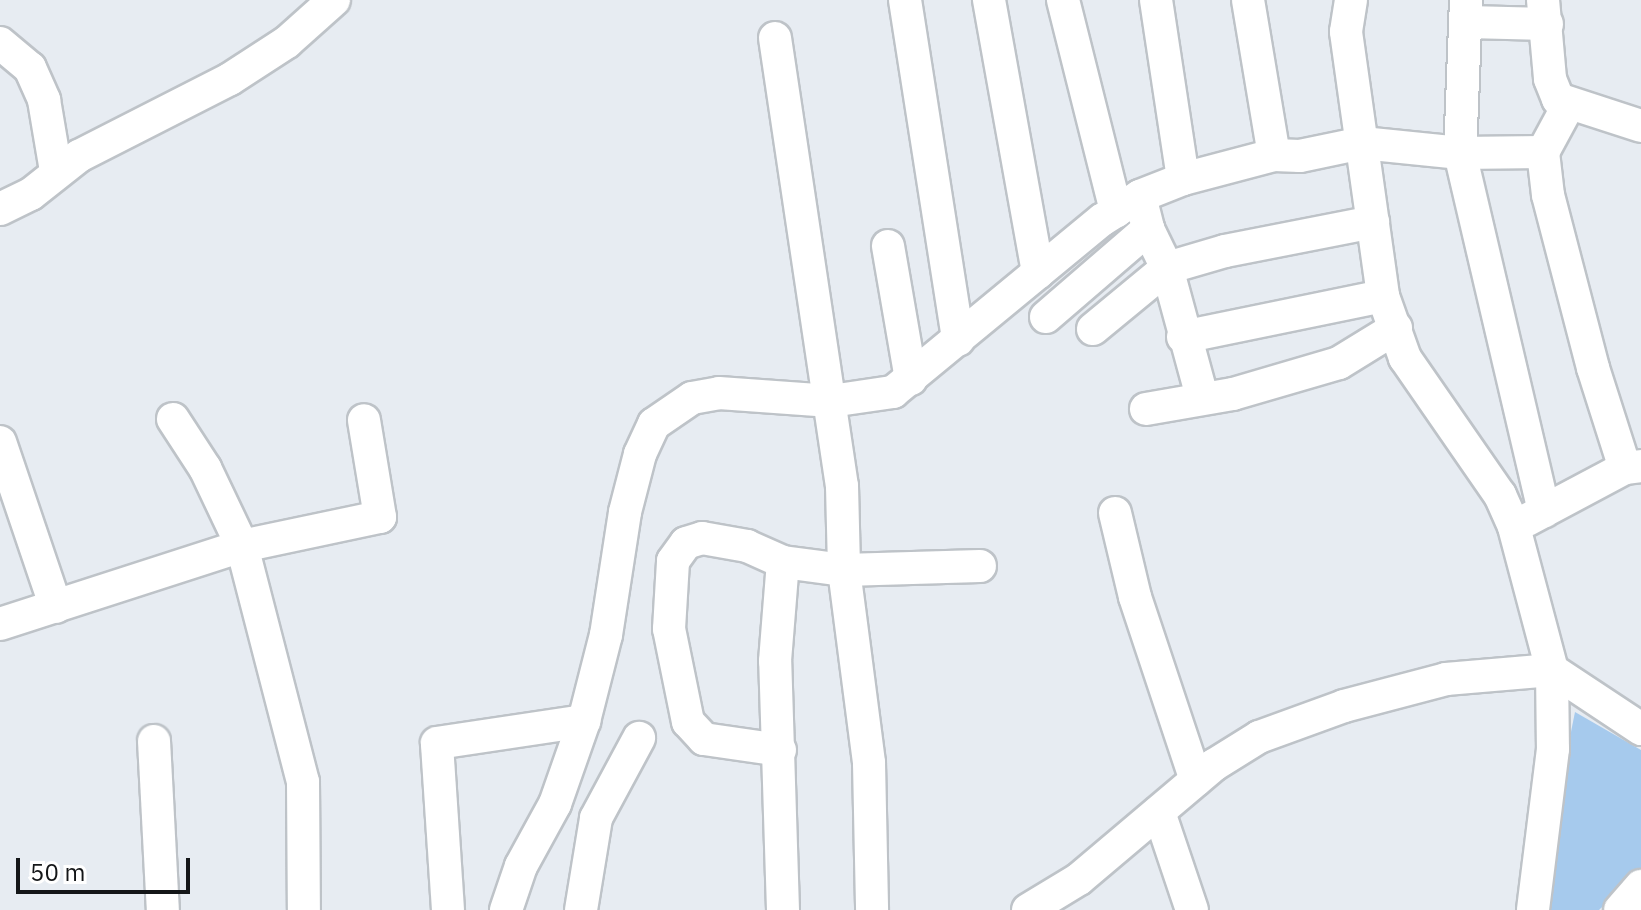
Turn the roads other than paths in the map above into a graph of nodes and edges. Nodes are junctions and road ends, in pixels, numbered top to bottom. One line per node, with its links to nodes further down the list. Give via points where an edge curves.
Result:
1 (334, 0): 18 (street, via 287,42 230,79)
2 (905, 0): 32 (street)
3 (989, 0): 26 (street)
4 (1063, 0): 20 (street)
5 (1156, 0): 19 (street)
6 (1248, 0): 17 (street)
7 (1351, 0): 14 (street, via 1346,32)
8 (1467, 11): 9 (street); 16 (street)
9 (1545, 12): 12 (street, via 1553,91)
10 (775, 38): 35 (street)
11 (0, 43): 18 (street, via 30,68 44,100)
12 (1569, 104): 13 (street); 15 (street)
13 (1641, 126)
14 (1362, 143): 16 (street); 17 (street, via 1300,156); 22 (street)
15 (1543, 152): 16 (street); 40 (street, via 1548,195 1593,368)
16 (1460, 153): 41 (street)
17 (1274, 155): 19 (street)
18 (56, 171): 21 (street, via 31,194)
19 (1183, 179): 20 (street)
20 (1128, 203): 23 (street); 26 (street)
21 (0, 209)
22 (1373, 222): 25 (street); 27 (street)
23 (1148, 229): 25 (street); 28 (street)
24 (888, 246): 33 (street)
25 (1167, 268): 30 (street); 31 (street)
26 (1038, 273): 32 (street)
27 (1383, 296): 29 (street); 31 (street)
28 (1046, 317)
29 (1396, 328): 34 (street, via 1339,363 1233,394); 43 (street, via 1419,382 1479,460)
30 (1093, 329)
31 (1183, 337): 34 (street)
32 (958, 340): 33 (street)
33 (911, 379): 35 (street, via 878,397)
34 (1202, 397): 36 (street)
35 (831, 401): 47 (street, via 842,486); 51 (street, via 719,393 692,398 654,424 625,512 606,635)
36 (1146, 409)
37 (173, 419): 44 (street, via 205,468)
38 (364, 420): 44 (street, via 380,517)
39 (0, 442): 48 (street)
40 (1633, 467): 41 (street)
41 (1544, 511): 43 (street)
42 (1115, 513): 56 (street, via 1135,597)
43 (1514, 527): 50 (street)
44 (242, 546): 48 (street); 61 (street, via 303,782)
45 (783, 562): 47 (street); 55 (street, via 775,661); 55 (street, via 747,546 702,538 686,543 673,561 669,629 688,722 696,731 704,739)
46 (980, 566): 47 (street)
47 (844, 570): 66 (street, via 869,763)
48 (56, 607): 49 (street)
49 (0, 624)
50 (1552, 670): 52 (street); 56 (street, via 1446,679 1344,706 1259,737); 69 (street, via 1553,749)
51 (584, 721): 62 (street, via 437,743); 63 (street, via 555,804 521,866)
52 (1641, 729)
53 (639, 738): 64 (street, via 596,818)
54 (154, 741): 60 (street)
55 (780, 750): 65 (street)
56 (1196, 780): 57 (street)
57 (1159, 812): 59 (street); 68 (street)
58 (1641, 886): 70 (street)
59 (1080, 896): 67 (street)
60 (163, 910)
61 (304, 910)
62 (448, 910)
63 (506, 910)
64 (581, 910)
65 (783, 910)
66 (872, 910)
67 (1028, 910)
68 (1192, 910)
69 (1533, 910)
70 (1620, 910)

